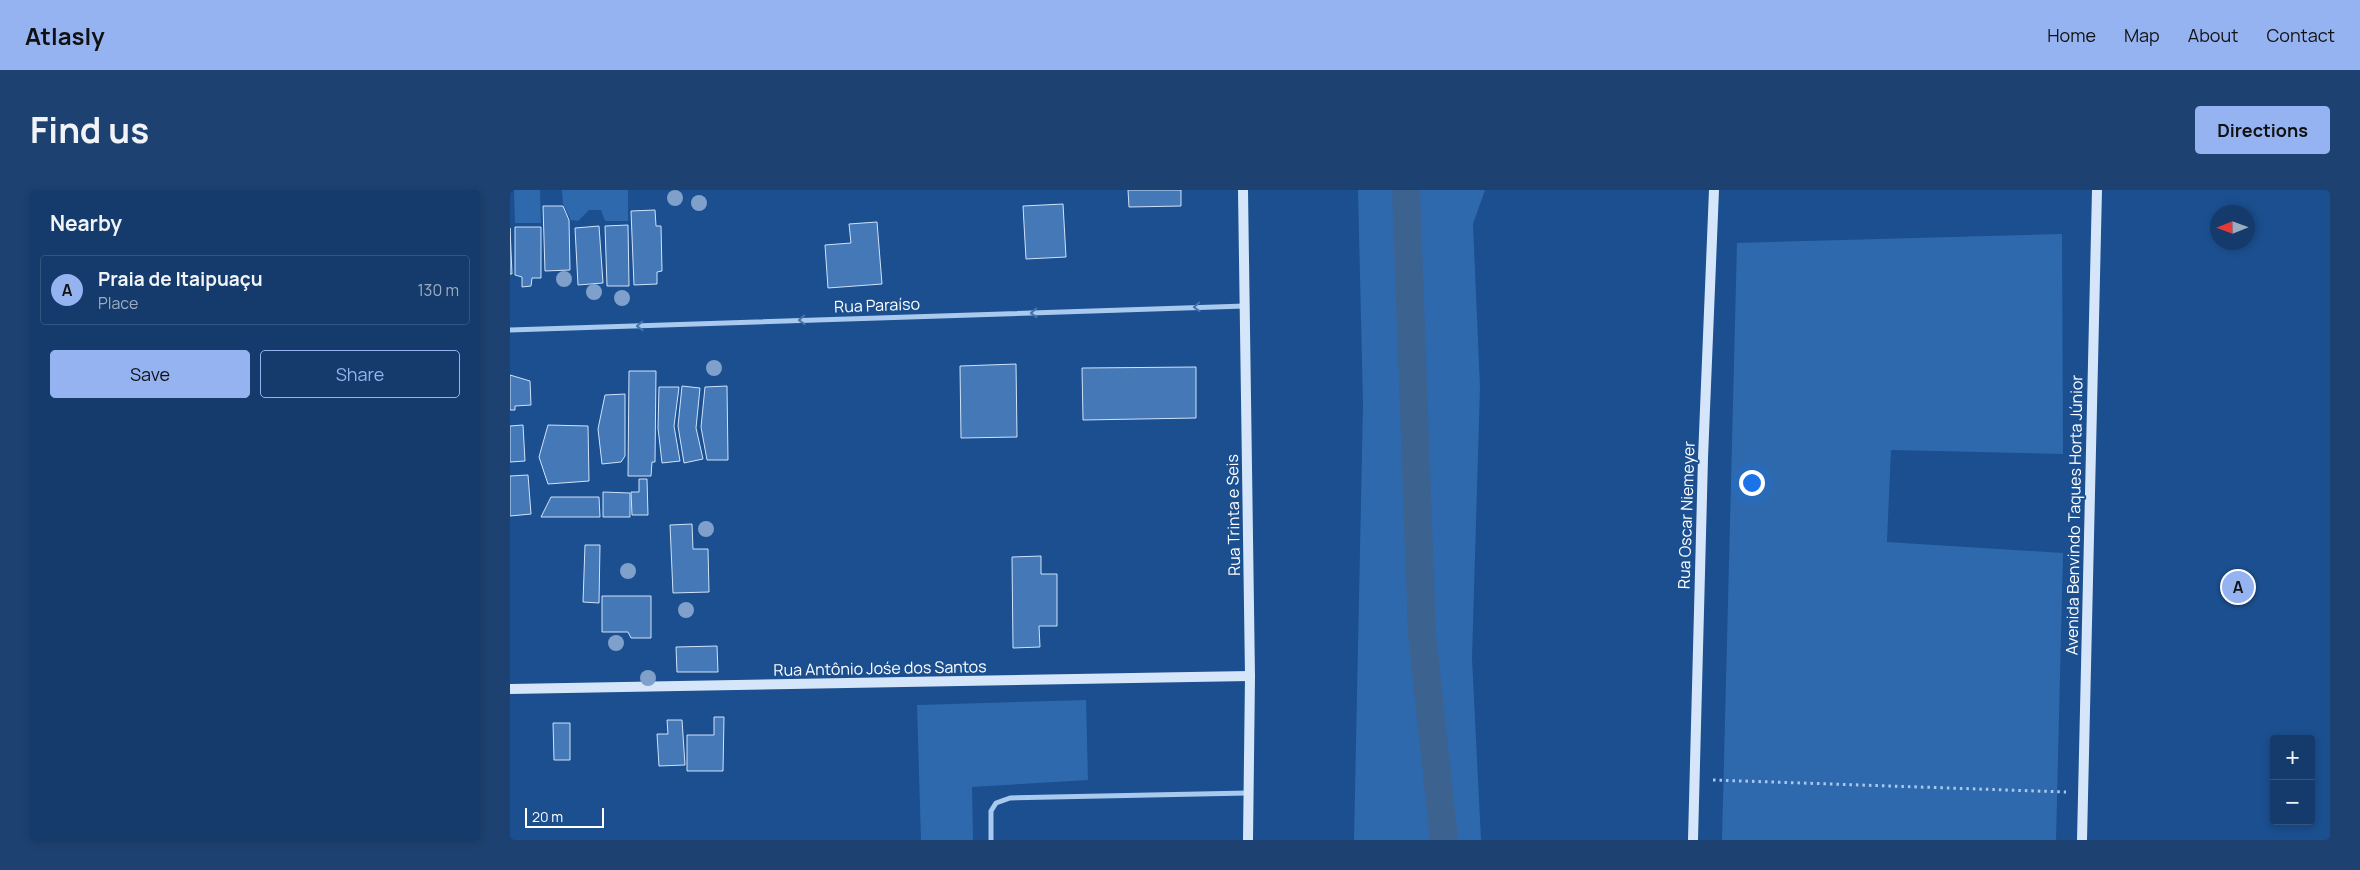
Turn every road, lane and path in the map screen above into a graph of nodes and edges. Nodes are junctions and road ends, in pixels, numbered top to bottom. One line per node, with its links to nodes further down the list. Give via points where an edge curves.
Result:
1 (1243, 190): 4 (street, Rua Trinta e Seis)
2 (1714, 190): 8 (street, Rua Oscar Niemeyer, via 1702,458)
3 (2097, 190): 9 (street, Avenida Benvindo Taques Horta Júnior)
4 (1246, 306): 5 (street, Rua Paraíso, one-way to 5); 6 (street, Rua Trinta e Seis)
5 (510, 330)
6 (1250, 676): 7 (street, Rua Antônio Jośe dos Santos); 10 (street, Rua Trinta e Seis)
7 (510, 689)
8 (1695, 779): 9 (path); 13 (street, Rua Oscar Niemeyer)
9 (2083, 792): 14 (street, Avenida Benvindo Taques Horta Júnior)
10 (1248, 793): 11 (street, via 1010,798 996,803 991,810); 12 (street, Rua Trinta e Seis)
11 (991, 840)
12 (1248, 840)
13 (1693, 840)
14 (2082, 840)

